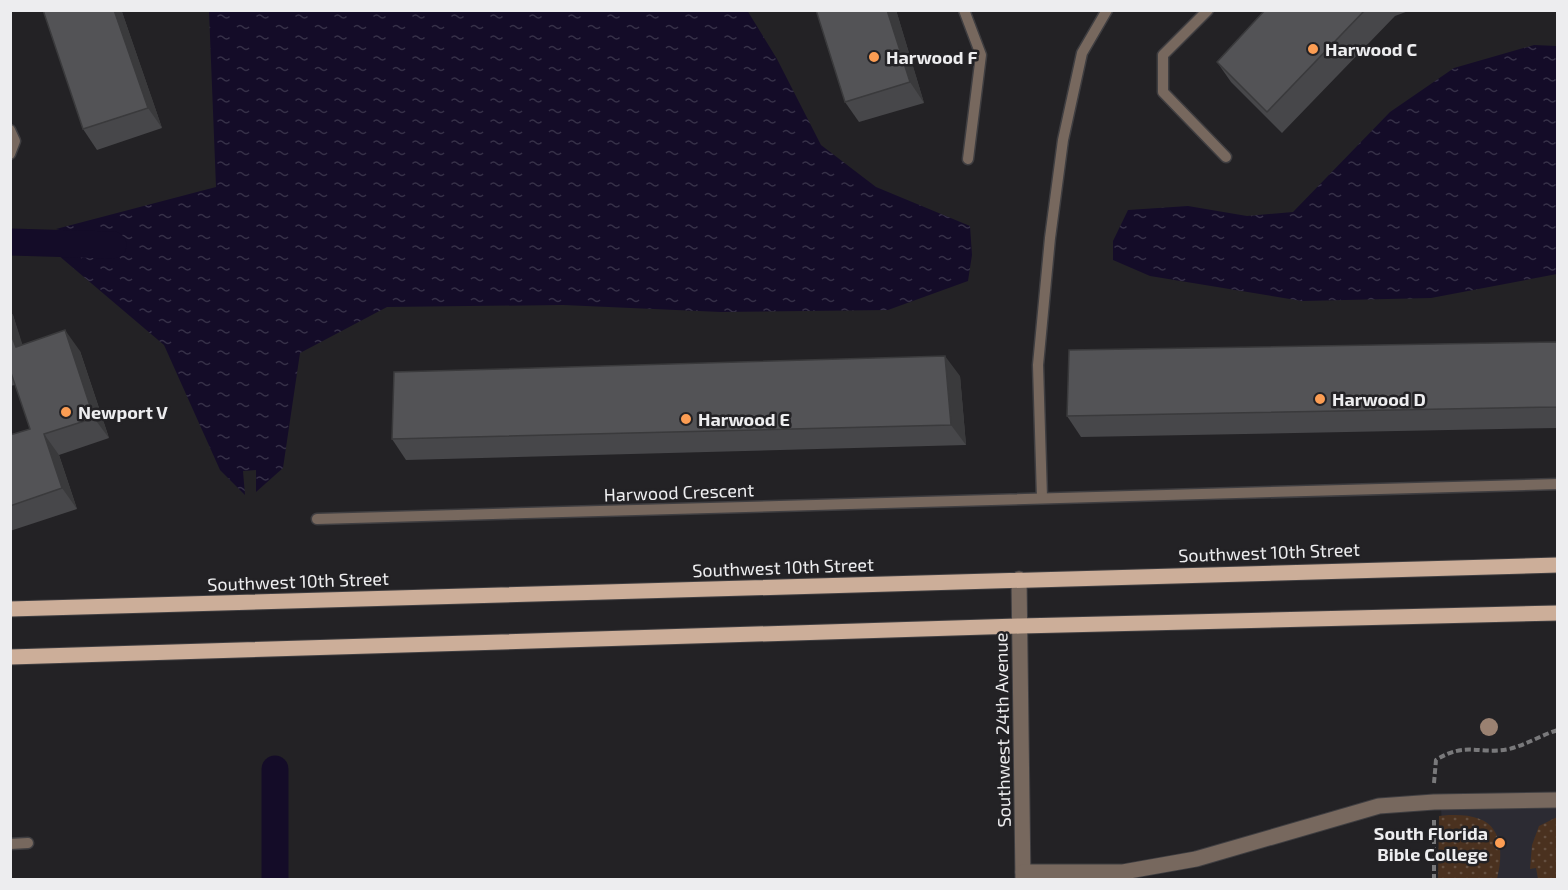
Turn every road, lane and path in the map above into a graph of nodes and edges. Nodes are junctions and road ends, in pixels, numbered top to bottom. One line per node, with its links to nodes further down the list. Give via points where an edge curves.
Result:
1 (964, 10): 7 (lane, via 981,55)
2 (1107, 10): 9 (lane, via 1082,52 1063,140 1051,227 1038,365)
3 (1208, 10): 6 (lane, via 1163,55 1163,92)
4 (10, 130): 5 (lane, via 15,141)
5 (12, 152)
6 (1226, 157)
7 (968, 159)
8 (1557, 484): 9 (lane)
9 (1042, 498): 10 (lane, Harwood Crescent)
10 (317, 519)
11 (1557, 565): 12 (main road, Southwest 10th Street)
12 (1019, 579): 13 (main road, Southwest 10th Street); 15 (street, Southwest 24th Avenue)
13 (10, 609)
14 (1557, 614): 15 (main road)
15 (1020, 626): 16 (main road); 20 (street, Southwest 24th Avenue)
16 (10, 657)
17 (1557, 800): 20 (street, via 1379,807 1186,861 1123,872)
18 (28, 843): 19 (lane)
19 (10, 844)
20 (1023, 876)

